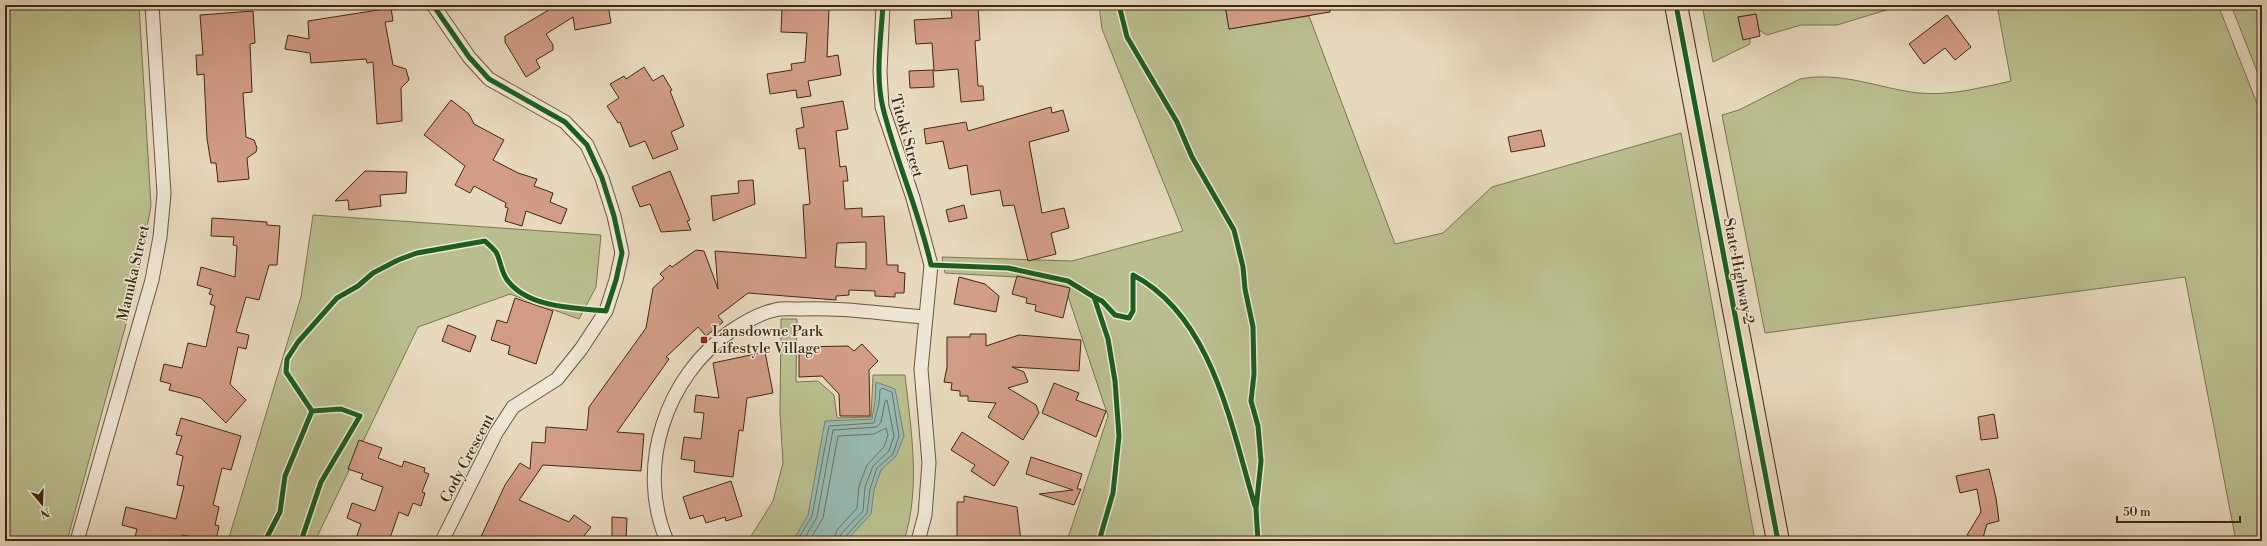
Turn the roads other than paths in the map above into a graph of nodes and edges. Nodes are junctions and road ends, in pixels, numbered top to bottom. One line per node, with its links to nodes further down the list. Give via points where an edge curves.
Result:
1 (152, 5): 6 (street, Manuka Street, via 164,194 160,237 152,280)
2 (433, 5): 7 (street, Cody Crescent, via 468,57 489,79 566,122 587,145 607,193 622,253 606,311 557,379 513,407 496,433)
3 (883, 5): 5 (street, Titoki Street, via 880,72 882,107 931,265)
4 (1676, 5): 10 (highway, State Highway 2)
5 (926, 317): 8 (street, via 818,308 774,310 743,323 719,340 679,386 665,414 656,452 655,491 662,531); 9 (street, Titoki Street, via 921,369 928,464 925,515)
6 (77, 541)
7 (442, 541)
8 (667, 541)
9 (918, 541)
10 (1778, 541)

